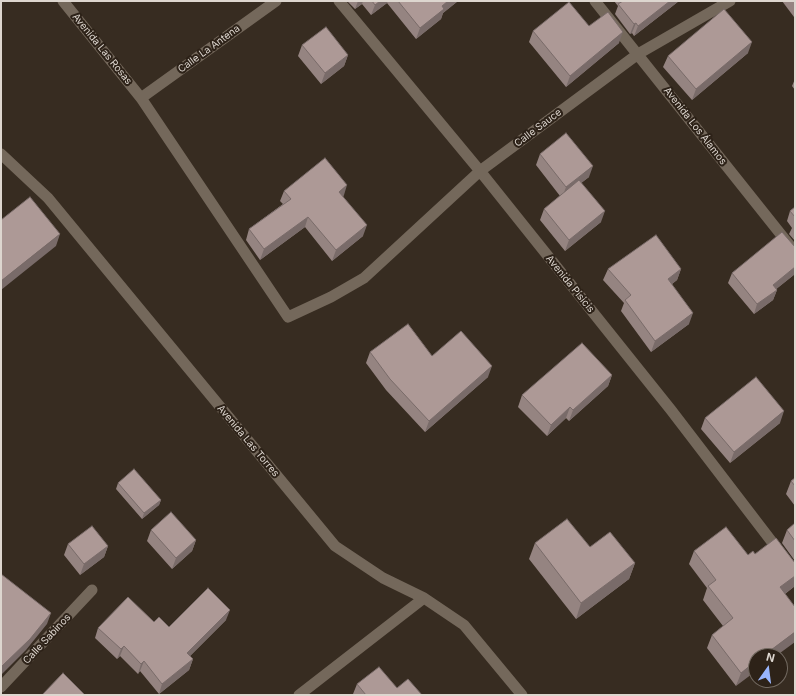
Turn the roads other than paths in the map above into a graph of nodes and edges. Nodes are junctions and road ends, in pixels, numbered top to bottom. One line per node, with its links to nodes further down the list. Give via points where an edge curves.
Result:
1 (63, 1): 7 (street, Avenida Las Rosas)
2 (276, 1): 7 (street, Calle La Antena)
3 (339, 1): 9 (street, Avenida Pisicis)
4 (595, 1): 6 (street, Avenida Los Álamos)
5 (730, 1): 6 (street, Calle Sauce)
6 (638, 54): 9 (street, Calle Sauce); 10 (street, Avenida Los Álamos)
7 (141, 98): 11 (street, Avenida Las Rosas, via 288,317)
8 (1, 154): 14 (street, Avenida Las Torres, via 48,198 335,546 383,578)
9 (480, 171): 11 (street, Calle Sauce); 12 (street, Avenida Pisicis, via 666,404)
10 (795, 252)
11 (364, 278)
12 (795, 572)
13 (92, 590): 15 (street, Calle Sabinos)
14 (424, 598): 16 (street); 17 (street, Avenida Las Torres, via 464,625)
15 (1, 687)
16 (299, 695)
17 (522, 695)

